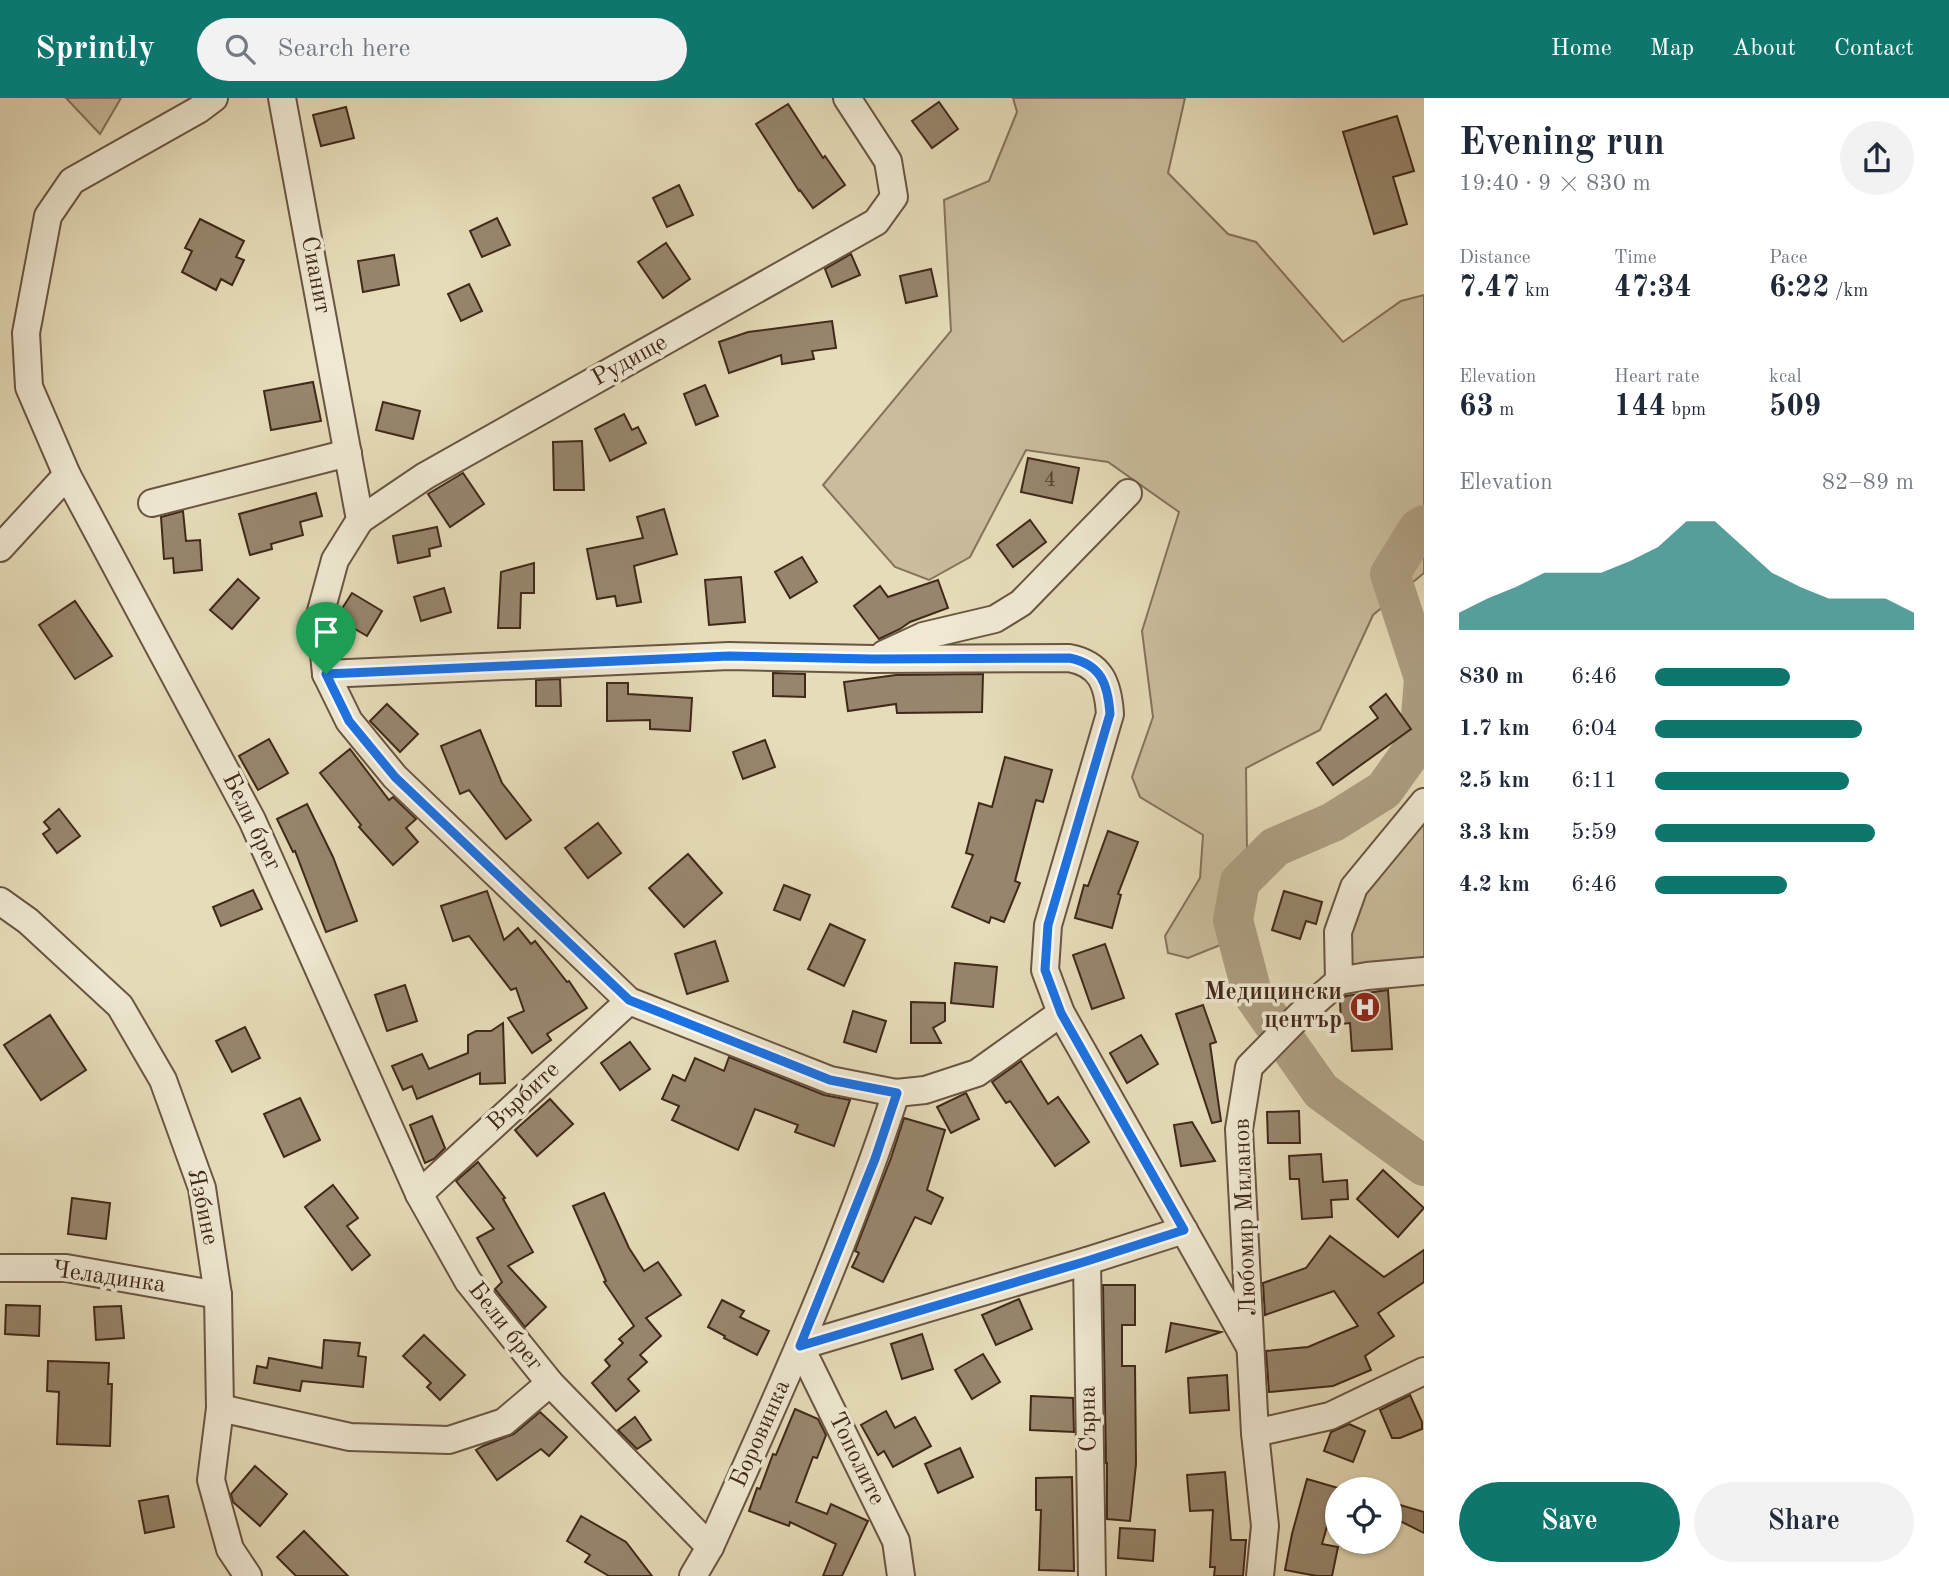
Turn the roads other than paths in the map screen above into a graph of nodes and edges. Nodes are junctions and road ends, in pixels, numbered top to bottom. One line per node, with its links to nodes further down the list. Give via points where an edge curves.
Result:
1 (282, 98): 4 (street, Сианит)
2 (847, 98): 8 (street, Рудище, via 888,161 894,197 876,222 425,475)
3 (204, 102): 5 (street, Бели брег, via 72,181 48,216 26,333 29,387)
4 (348, 453): 7 (street); 8 (street, Сианит)
5 (67, 475): 9 (street); 19 (street, Бели брег, via 252,820)
6 (1128, 492): 10 (street, via 1021,603 995,619 923,636)
7 (152, 503)
8 (360, 520): 11 (street, via 335,560 320,615)
9 (0, 548)
10 (873, 659): 11 (street, via 729,656); 17 (street, via 1069,658 1084,661 1104,682 1110,714 1048,925 1045,970)
11 (326, 674): 16 (street, via 349,721 395,777)
12 (1424, 802): 15 (street, via 1354,887 1338,932)
13 (0, 901): 23 (street, Язбине, via 120,1006 163,1080 202,1188)
14 (1424, 971): 15 (street)
15 (1339, 981): 25 (street, Любомир Миланов, via 1249,1067 1239,1129)
16 (629, 1000): 18 (street, via 830,1080); 19 (street, Върбите)
17 (1061, 1013): 18 (street, via 976,1073 925,1090); 20 (street)
18 (897, 1093): 24 (street, Боровинка)
19 (419, 1194): 27 (street, Бели брег, via 468,1281)
20 (1184, 1230): 21 (street); 25 (street)
21 (1087, 1261): 24 (street); 34 (street, Сърна)
22 (0, 1268): 23 (street, Челадинка, via 66,1268)
23 (218, 1295): 28 (street, Язбине)
24 (800, 1346): 30 (street, Боровинка); 33 (street, Тополите, via 896,1541)
25 (1250, 1347): 29 (street, Любомир Миланов)
26 (1424, 1371): 29 (street, via 1330,1416)
27 (550, 1383): 28 (street, via 504,1423 449,1440 350,1437); 30 (street, Бели брег)
28 (220, 1408): 31 (street, Язбине, via 211,1480 230,1549)
29 (1255, 1433): 35 (street, Любомир Миланов, via 1265,1526)
30 (710, 1547): 32 (street, Боровинка)
31 (248, 1576)
32 (693, 1576)
33 (901, 1576)
34 (1092, 1576)
35 (1260, 1576)

